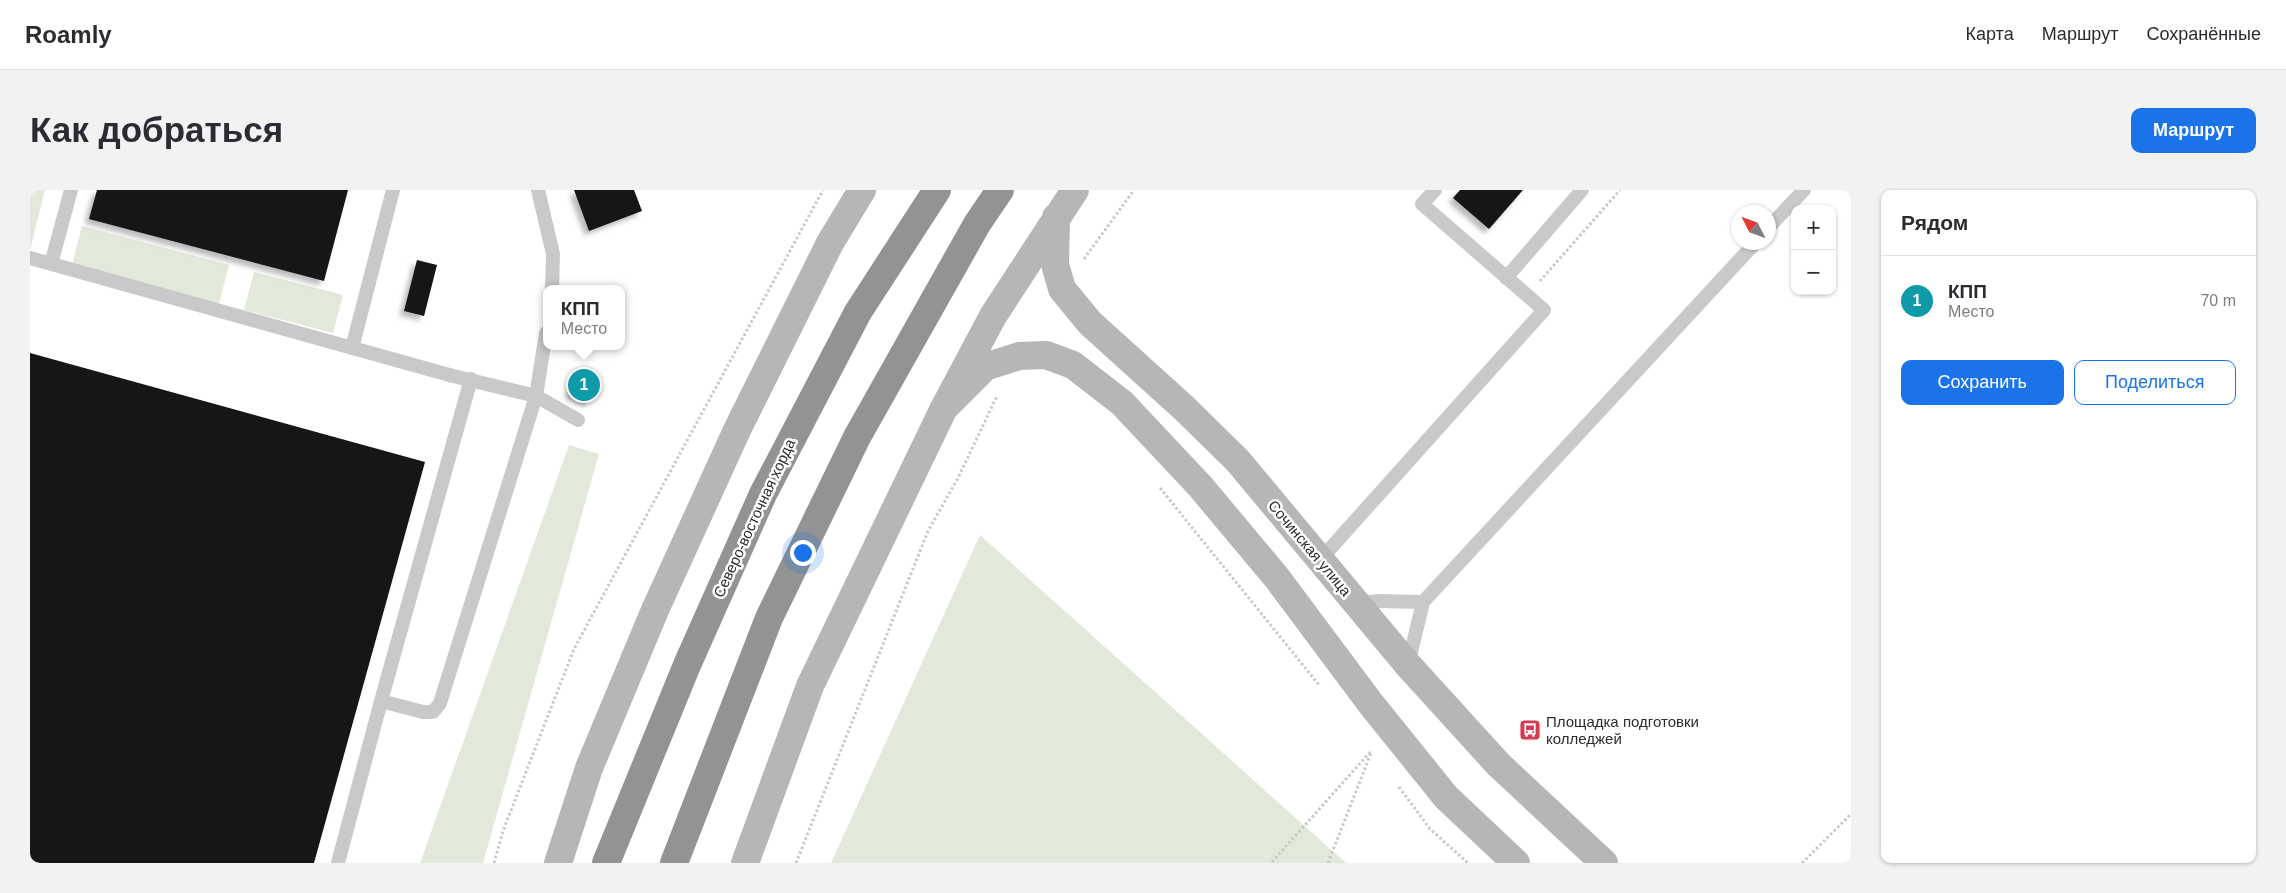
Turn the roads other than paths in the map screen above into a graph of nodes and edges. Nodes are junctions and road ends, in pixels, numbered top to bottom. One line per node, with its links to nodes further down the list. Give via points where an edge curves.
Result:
1 (71, 190): 15 (lane)
2 (393, 190): 18 (lane)
3 (538, 190): 17 (lane, via 553,254)
4 (862, 190): 30 (street, via 830,243 746,412 655,610 589,768)
5 (937, 190): 31 (highway, Северо-восточная хорда, via 858,312 763,494 687,665)
6 (1000, 190): 32 (highway, via 977,224 857,438 769,618)
7 (1075, 190): 11 (street)
8 (1435, 190): 16 (lane, via 1422,204)
9 (1582, 190): 16 (lane)
10 (1804, 190): 12 (lane)
11 (1056, 217): 22 (street, via 993,316); 24 (street, Сочинская улица, via 1055,264 1062,289 1090,323 1238,461)
12 (1776, 220)
13 (1749, 250): 25 (lane)
14 (30, 258): 15 (lane)
15 (51, 264): 18 (lane)
16 (1506, 278): 24 (lane, via 1544,310)
17 (552, 285)
18 (352, 348): 20 (lane)
19 (543, 350): 21 (lane)
20 (471, 379): 21 (lane); 28 (lane)
21 (536, 396): 23 (lane); 28 (lane, via 440,703 433,712 424,712)
22 (944, 408): 33 (street, via 810,686); 34 (street, via 985,367 1019,356 1046,355 1074,365 1115,398 1200,486 1277,578 1371,704 1446,797)
23 (578, 420)
24 (1320, 560): 26 (street, Сочинская улица)
25 (1423, 602): 26 (lane); 27 (lane)
26 (1356, 604): 27 (street, Сочинская улица)
27 (1408, 665): 35 (street, Сочинская улица, via 1498,764)
28 (381, 701): 29 (lane)
29 (338, 863)
30 (558, 863)
31 (606, 863)
32 (674, 863)
33 (745, 863)
34 (1516, 863)
35 (1604, 863)

